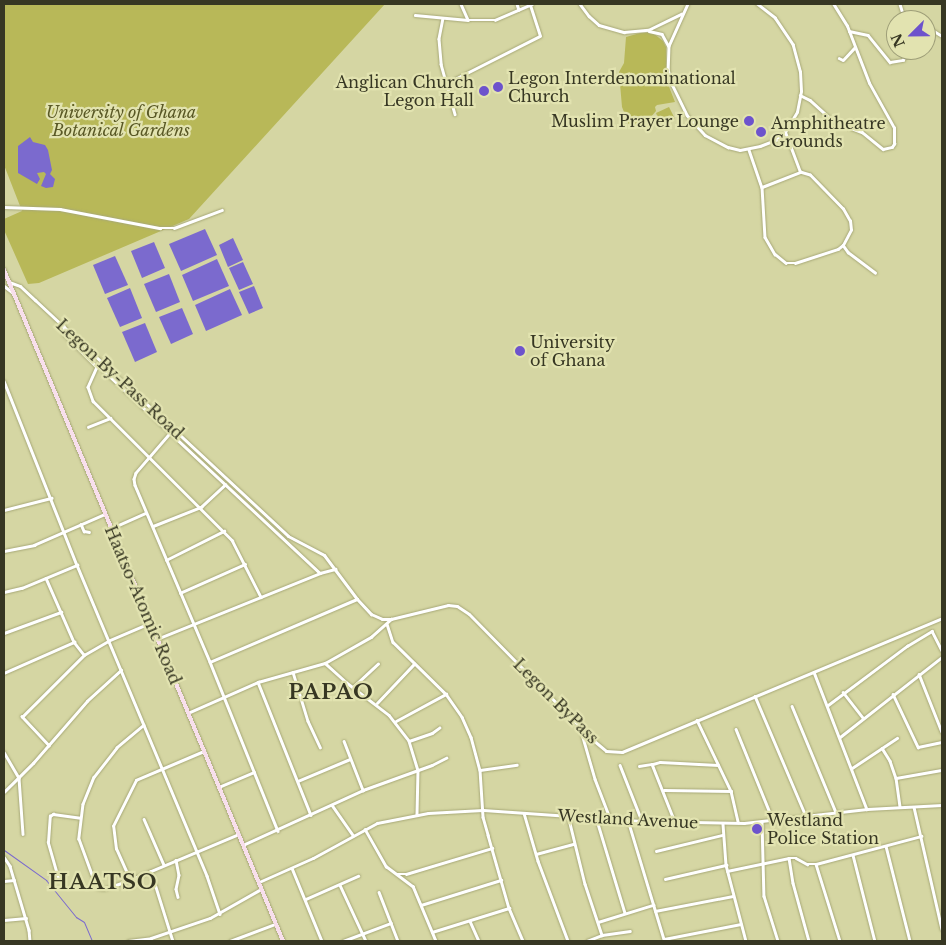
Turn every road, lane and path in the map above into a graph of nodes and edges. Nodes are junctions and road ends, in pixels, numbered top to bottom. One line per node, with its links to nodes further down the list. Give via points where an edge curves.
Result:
1 (461, 4): 12 (street)
2 (517, 4): 8 (street)
3 (531, 4): 8 (street); 21 (street, via 540,36)
4 (580, 4): 13 (street, via 599,24 624,32)
5 (688, 4): 9 (street)
6 (833, 4): 14 (street)
7 (760, 5): 22 (street, via 780,24 792,45 800,72)
8 (520, 10): 12 (street, via 495,20)
9 (682, 14): 13 (street); 15 (street)
10 (415, 15): 11 (street)
11 (442, 18): 12 (street); 21 (street, via 440,50)
12 (468, 20)
13 (648, 30): 15 (street, via 662,34)
14 (849, 31): 16 (street); 17 (street, via 868,35)
15 (669, 46): 25 (street, via 668,69 687,115 705,134 717,141 734,149)
16 (854, 48): 18 (street, via 844,60); 22 (street, via 894,128 892,147 883,149 862,132 833,121)
17 (886, 57)
18 (839, 58)
19 (888, 60): 20 (street)
20 (903, 60)
21 (445, 84): 23 (street)
22 (800, 95): 24 (street, via 797,112)
23 (454, 114)
24 (785, 132): 25 (street, via 776,140); 26 (street)
25 (749, 150): 27 (street)
26 (800, 172): 27 (street); 30 (street, via 810,175 847,215 851,230)
27 (762, 187): 30 (street, via 765,237 780,259 786,263 805,261)
28 (4, 206): 29 (street, via 60,209 160,228 174,228)
29 (222, 210)
30 (843, 245): 32 (street)
31 (4, 270): 33 (main road, Haatso-Atomic Road)
32 (875, 272)
33 (9, 282): 35 (main road, Haatso-Atomic Road); 36 (street, Legon By-Pass Road, via 20,286)
34 (4, 286): 35 (street)
35 (13, 293): 49 (main road, Haatso-Atomic Road)
36 (64, 326): 39 (street, via 64,334 96,365 89,393); 41 (street, Legon By-Pass Road)
37 (103, 370): 42 (street)
38 (4, 381): 45 (street)
39 (110, 418): 40 (street); 43 (street)
40 (88, 427)
41 (174, 429): 42 (street); 44 (street, Legon By-Pass Road)
42 (170, 434): 43 (street); 44 (street)
43 (149, 456): 46 (street); 48 (street, via 134,479)
44 (226, 483): 46 (street); 60 (street, Legon By-Pass Road, via 288,536 324,555); 61 (street)
45 (50, 498): 47 (street); 54 (street)
46 (201, 507): 51 (street); 53 (street)
47 (4, 510)
48 (146, 513): 51 (street); 52 (street)
49 (105, 514): 50 (street); 52 (main road, Haatso-Atomic Road)
50 (81, 524): 54 (street); 55 (street, via 84,531)
51 (152, 526): 57 (street)
52 (112, 528): 70 (main road, Haatso-Atomic Road)
53 (224, 531): 57 (street); 58 (street, via 235,543)
54 (63, 532): 56 (street, via 34,545); 59 (street)
55 (90, 532)
56 (4, 551)
57 (166, 560): 64 (street)
58 (245, 564): 64 (street); 65 (street)
59 (77, 565): 62 (street); 77 (street)
60 (335, 569): 61 (street); 66 (street)
61 (320, 573): 65 (street)
62 (46, 578): 63 (street); 67 (street)
63 (4, 592)
64 (180, 593): 73 (street)
65 (261, 597): 73 (street)
66 (357, 599): 69 (street, via 371,614); 82 (street)
67 (61, 612): 75 (street); 78 (street)
68 (942, 618): 72 (street, Legon ByPass)
69 (391, 619): 71 (street); 107 (street, Legon ByPass, via 448,605 457,606)
70 (150, 623): 76 (main road, Haatso-Atomic Road); 77 (street)
71 (386, 624): 83 (street); 85 (street, via 393,642)
72 (928, 624): 74 (street); 90 (street, Legon ByPass)
73 (194, 625): 76 (street); 82 (street)
74 (932, 631): 79 (street); 94 (street)
75 (4, 633)
76 (157, 639): 102 (main road, Haatso-Atomic Road)
77 (108, 641): 80 (street); 87 (street)
78 (74, 642): 80 (street); 88 (street)
79 (942, 650)
80 (84, 654): 116 (street, via 22,717)
81 (942, 657): 91 (street)
82 (210, 662): 98 (street)
83 (325, 663): 89 (street); 93 (street)
84 (378, 664): 93 (street)
85 (414, 664): 95 (street); 99 (street)
86 (4, 667): 88 (street)
87 (121, 670): 106 (street); 116 (street, via 87,701)
88 (5, 672)
89 (293, 672): 92 (street); 117 (street)
90 (814, 672): 97 (street, Legon ByPass); 101 (street)
91 (918, 674): 96 (street); 110 (street)
92 (258, 682): 98 (street); 136 (street)
93 (353, 687): 99 (street)
94 (844, 692): 101 (street); 103 (street)
95 (446, 694): 105 (street); 131 (street, via 458,708)
96 (893, 694): 103 (street); 115 (street, via 918,747)
97 (755, 696): 104 (street, Legon ByPass); 153 (street)
98 (224, 697): 102 (street); 133 (street)
99 (376, 703): 105 (street)
100 (792, 706): 148 (street)
101 (828, 706): 111 (street)
102 (188, 713): 119 (main road, Haatso-Atomic Road)
103 (863, 718): 111 (street)
104 (697, 720): 107 (street, Legon ByPass, via 622,752 606,751); 125 (street)
105 (396, 721): 114 (street)
106 (144, 725): 128 (street); 155 (street, via 117,748 94,777 85,794)
107 (579, 725): 156 (street)
108 (439, 728): 114 (street)
109 (736, 729): 159 (street)
110 (942, 732)
111 (840, 737): 129 (street)
112 (896, 738): 118 (street)
113 (344, 741): 122 (street)
114 (409, 741): 130 (street)
115 (942, 742)
116 (49, 746): 134 (street)
117 (320, 747)
118 (882, 748): 129 (street); 135 (street)
119 (204, 751): 128 (street); 137 (main road, Haatso-Atomic Road)
120 (4, 754): 134 (street)
121 (446, 758): 130 (street)
122 (350, 759): 136 (street); 138 (street)
123 (652, 764): 125 (street); 127 (street); 139 (street)
124 (620, 765): 160 (street)
125 (718, 765): 141 (street)
126 (517, 766): 131 (street)
127 (639, 766)
128 (163, 768): 177 (street); 196 (street, via 137,778 113,826 116,849)
129 (852, 768): 146 (street)
130 (418, 770): 138 (street); 151 (street)
131 (480, 770): 147 (street)
132 (942, 770): 135 (street)
133 (254, 772): 137 (street); 166 (street)
134 (19, 778): 140 (street); 167 (street)
135 (896, 778): 145 (street)
136 (298, 781): 150 (street)
137 (219, 787): 168 (main road, Haatso-Atomic Road)
138 (363, 790): 142 (street)
139 (664, 790): 141 (street); 161 (street)
140 (4, 792)
141 (731, 792): 163 (street)
142 (332, 805): 150 (street); 169 (street)
143 (942, 805): 144 (street, Westland Avenue)
144 (914, 807): 145 (street, Westland Avenue); 171 (street)
145 (900, 808): 146 (street, Westland Avenue)
146 (867, 809): 148 (street, Westland Avenue)
147 (483, 810): 149 (street, Westland Avenue); 151 (street, Westland Avenue); 175 (street)
148 (836, 812): 153 (street, Westland Avenue)
149 (524, 813): 152 (street, Westland Avenue); 178 (street)
150 (311, 815): 166 (street)
151 (417, 815): 165 (street, Westland Avenue)
152 (568, 816): 154 (street, Westland Avenue); 173 (street)
153 (806, 816): 159 (street, Westland Avenue)
154 (596, 817): 156 (street, Westland Avenue); 211 (street)
155 (80, 818): 193 (street, via 50,816 48,838); 196 (street, via 81,844 97,888 104,889)
156 (610, 818): 158 (street, Westland Avenue)
157 (144, 819): 185 (street)
158 (628, 820): 160 (street, Westland Avenue); 208 (street)
159 (773, 820): 162 (street, Westland Avenue)
160 (642, 821): 161 (street, Westland Avenue)
161 (675, 822): 164 (street, Westland Avenue)
162 (762, 822): 163 (street, Westland Avenue); 183 (street)
163 (738, 823): 164 (street, Westland Avenue)
164 (723, 824): 170 (street)
165 (364, 829): 169 (street, Westland Avenue); 190 (street, via 384,863)
166 (278, 831): 172 (street)
167 (23, 834)
168 (239, 834): 172 (main road, Haatso-Atomic Road); 177 (street)
169 (353, 835): 187 (street, Westland Avenue)
170 (722, 835): 176 (street); 186 (street)
171 (921, 836): 174 (street); 220 (street)
172 (243, 844): 200 (main road, Haatso-Atomic Road)
173 (573, 844): 178 (street); 216 (street)
174 (886, 846): 179 (street); 247 (street)
175 (492, 848): 191 (street); 198 (street)
176 (656, 851)
177 (196, 852): 182 (street); 212 (street)
178 (536, 854): 240 (street)
179 (853, 855): 184 (street); 246 (street)
180 (4, 857): 195 (street)
181 (789, 858): 183 (street); 184 (street); 244 (street)
182 (176, 860): 185 (street); 205 (street)
183 (762, 862): 189 (street); 243 (street, via 764,896)
184 (816, 864): 245 (street)
185 (164, 866): 188 (street)
186 (726, 866): 189 (street); 194 (street)
187 (292, 868): 200 (street, Westland Avenue); 206 (street)
188 (150, 871): 196 (street); 222 (street)
189 (727, 871): 204 (street)
190 (396, 874): 191 (street); 197 (street)
191 (406, 874): 197 (street)
192 (358, 876): 201 (street)
193 (58, 878)
194 (665, 879)
195 (14, 880): 199 (street); 213 (street)
196 (130, 880)
197 (405, 880): 207 (street, via 413,886)
198 (501, 880): 207 (street); 209 (street)
199 (4, 881)
200 (259, 882): 202 (main road, Haatso-Atomic Road)
201 (340, 884): 206 (street); 224 (street)
202 (261, 889): 212 (street); 218 (main road, Haatso-Atomic Road)
203 (379, 892): 217 (street)
204 (733, 896): 210 (street); 219 (street)
205 (178, 897)
206 (306, 899): 233 (street)
207 (421, 905): 223 (street)
208 (653, 905): 210 (street); 211 (street)
209 (509, 908): 215 (street); 239 (street)
210 (655, 910): 219 (street, via 666,939)
211 (624, 913): 216 (street)
212 (220, 914): 222 (street)
213 (26, 918): 214 (street); 228 (street)
214 (4, 920)
215 (470, 921): 223 (street); 238 (street)
216 (598, 922): 225 (street)
217 (391, 923): 224 (street); 236 (street)
218 (275, 924): 227 (street); 232 (main road, Haatso-Atomic Road)
219 (741, 924): 242 (street)
220 (942, 929)
221 (630, 931): 225 (street)
222 (170, 932): 226 (street); 230 (street)
223 (432, 932): 237 (street)
224 (363, 934): 234 (street); 235 (street)
225 (602, 935): 241 (street)
226 (144, 940): 229 (street)
227 (235, 940): 231 (street)
228 (30, 941)
229 (128, 941)
230 (173, 941)
231 (230, 941)
232 (283, 941)
233 (322, 941)
234 (343, 941)
235 (366, 941)
236 (398, 941)
237 (436, 941)
238 (479, 941)
239 (523, 941)
240 (568, 941)
241 (587, 941)
242 (746, 941)
243 (778, 941)
244 (808, 941)
245 (840, 941)
246 (875, 941)
247 (910, 941)

